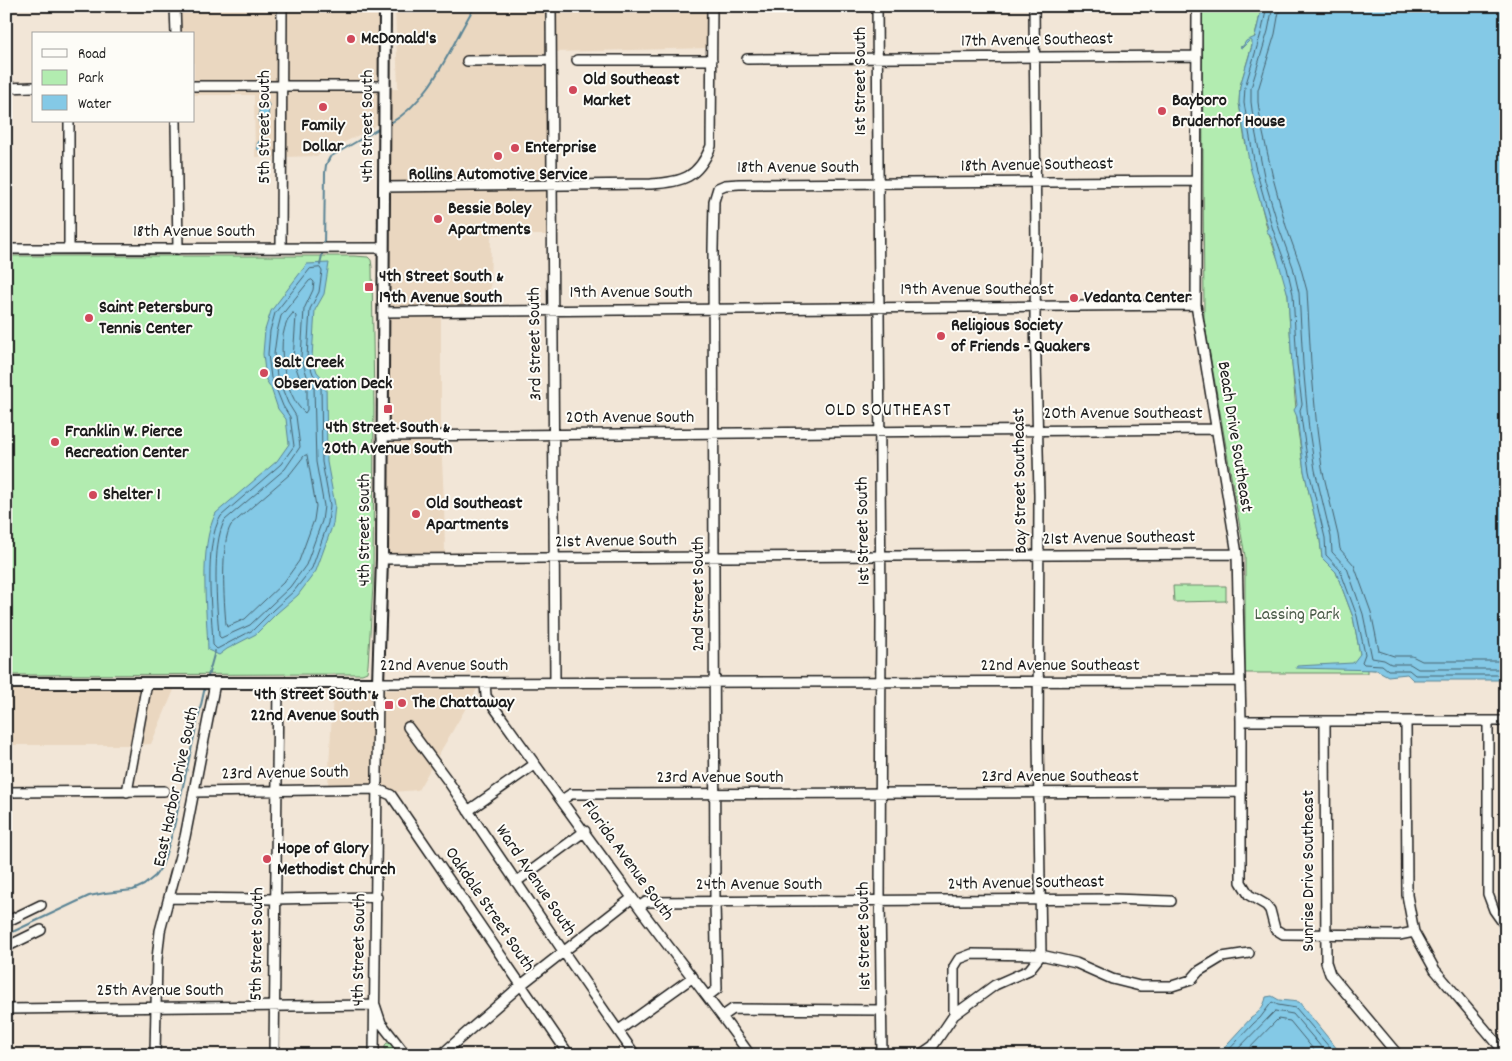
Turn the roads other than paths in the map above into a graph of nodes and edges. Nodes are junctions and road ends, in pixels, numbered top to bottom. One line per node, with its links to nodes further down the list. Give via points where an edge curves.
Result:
1 (175, 6): 9 (street)
2 (282, 6): 19 (street, 5th Street South)
3 (385, 6): 20 (main road, 4th Street South)
4 (551, 6): 14 (street, 3rd Street South)
5 (712, 6): 16 (street)
6 (877, 6): 12 (street, 1st Street South)
7 (1034, 6): 11 (street, Bay Street Southeast)
8 (1197, 6): 10 (street, Beach Drive Southeast)
9 (176, 32)
10 (1197, 56): 11 (street, 17th Avenue Southeast); 25 (street, Beach Drive Southeast)
11 (1034, 57): 12 (street, 17th Avenue Southeast); 26 (street, Bay Street Southeast)
12 (877, 58): 13 (street, 17th Avenue Southeast); 27 (street, 1st Street South)
13 (747, 59)
14 (551, 60): 17 (street); 28 (street, 3rd Street South)
15 (577, 60): 16 (street)
16 (712, 60): 28 (street, via 712,146 706,160 693,174 682,180 660,184)
17 (467, 61)
18 (195, 86): 19 (street)
19 (281, 86): 20 (street); 31 (street, 5th Street South)
20 (385, 86): 29 (main road, 4th Street South)
21 (32, 87): 22 (street)
22 (6, 88)
23 (69, 122): 33 (street)
24 (176, 122): 34 (street)
25 (1196, 181): 26 (street, 18th Avenue Southeast); 36 (street, Beach Drive Southeast)
26 (1035, 182): 27 (street, 18th Avenue Southeast); 37 (street, Bay Street Southeast)
27 (878, 184): 30 (street, 18th Avenue South, via 739,184); 38 (street, 1st Street South)
28 (552, 185): 29 (street); 40 (street, 3rd Street South)
29 (385, 187): 32 (main road, 4th Street South)
30 (718, 188): 39 (street, 2nd Street South, via 714,201)
31 (280, 248): 32 (street, 18th Avenue South); 34 (street, 18th Avenue South)
32 (382, 248): 41 (main road, 4th Street South)
33 (69, 249): 34 (street, 18th Avenue South); 35 (street, 18th Avenue South)
34 (178, 249)
35 (6, 250)
36 (1196, 305): 37 (street, 19th Avenue Southeast); 42 (street, Beach Drive Southeast)
37 (1035, 306): 38 (street, 19th Avenue Southeast); 43 (street, Bay Street Southeast)
38 (879, 307): 39 (street, 19th Avenue South); 45 (street, 1st Street South)
39 (715, 308): 40 (street, 19th Avenue South); 44 (street, 2nd Street South)
40 (552, 310): 41 (street, 19th Avenue South); 46 (street, 3rd Street South)
41 (383, 312): 47 (main road, 4th Street South)
42 (1216, 430): 43 (street, 20th Avenue Southeast); 48 (street, Beach Drive Southeast)
43 (1036, 431): 45 (street, 20th Avenue Southeast); 50 (street, Bay Street Southeast)
44 (715, 433): 45 (street, 20th Avenue South); 46 (street, 20th Avenue South); 51 (street, 2nd Street South)
45 (880, 433): 49 (street, 1st Street South)
46 (554, 434): 47 (street, 20th Avenue South); 52 (street, 3rd Street South)
47 (382, 436): 53 (main road, 4th Street South)
48 (1237, 554): 50 (street, 21st Avenue Southeast); 54 (street, Beach Drive Southeast)
49 (881, 556): 50 (street, 21st Avenue Southeast); 51 (street, 21st Avenue South); 59 (street, 1st Street South)
50 (1038, 556): 60 (street, Bay Street Southeast)
51 (714, 557): 52 (street, 21st Avenue South); 58 (street, 2nd Street South)
52 (554, 558): 53 (street, 21st Avenue South); 57 (street, 3rd Street South)
53 (382, 559): 55 (main road, 4th Street South)
54 (1239, 681): 60 (street, 22nd Avenue Southeast); 65 (street, Beach Drive Southeast)
55 (378, 682): 56 (street, 22nd Avenue South); 64 (main road, 22nd Avenue South); 72 (street, 4th Street South)
56 (485, 682): 57 (street, 22nd Avenue South); 71 (street, Florida Avenue South, via 486,696)
57 (555, 682): 58 (street, 22nd Avenue South)
58 (716, 682): 59 (street, 22nd Avenue South); 80 (street, 2nd Street South)
59 (881, 682): 60 (street, 22nd Avenue Southeast); 81 (street, 1st Street South)
60 (1038, 682): 79 (street, Bay Street Southeast)
61 (6, 683): 62 (main road, 22nd Avenue South)
62 (147, 683): 63 (main road, 22nd Avenue South); 76 (street)
63 (215, 683): 64 (main road, 22nd Avenue South); 77 (street, East Harbor Drive South)
64 (278, 684): 74 (street, 5th Street South)
65 (1241, 721): 69 (street); 78 (street, Beach Drive Southeast)
66 (1406, 721): 67 (street); 69 (street); 99 (street, via 1407,895)
67 (1488, 721): 68 (street); 97 (street, via 1488,894)
68 (1506, 721)
69 (1325, 722): 100 (street, Sunrise Drive Southeast)
70 (408, 727): 83 (street, Ward Avenue South)
71 (535, 764): 82 (street, Florida Avenue South); 83 (street)
72 (378, 789): 74 (street, 23rd Avenue South); 86 (street, 4th Street South); 106 (street, Oakdale Street South, via 392,796)
73 (164, 791): 76 (street)
74 (276, 791): 77 (street, 23rd Avenue South); 89 (street, 5th Street South)
75 (6, 792): 76 (street)
76 (127, 792)
77 (194, 792): 87 (street, East Harbor Drive South)
78 (1240, 792): 79 (street, 23rd Avenue Southeast); 100 (street, Beach Drive Southeast, via 1240,873 1244,890 1266,905 1279,933)
79 (1039, 793): 81 (street, 23rd Avenue Southeast); 90 (street, Bay Street Southeast)
80 (716, 794): 81 (street, 23rd Avenue South); 82 (street, 23rd Avenue South, via 572,794); 93 (street, 2nd Street South)
81 (880, 794): 91 (street, 1st Street South)
82 (562, 800): 84 (street, Florida Avenue South)
83 (468, 811): 85 (street, Ward Avenue South)
84 (585, 831): 85 (street); 88 (street, Florida Avenue South)
85 (516, 882): 102 (street, Ward Avenue South)
86 (377, 897): 89 (street); 108 (street, 4th Street South)
87 (169, 898): 89 (street); 109 (street, East Harbor Drive South, via 160,931)
88 (632, 898): 95 (street, Florida Avenue South); 102 (street)
89 (275, 899): 110 (street, 5th Street South)
90 (1039, 900): 91 (street, 24th Avenue Southeast); 92 (street, 24th Avenue Southeast); 104 (street, Bay Street Southeast)
91 (880, 901): 93 (street, 24th Avenue South); 112 (street, 1st Street South)
92 (1171, 901)
93 (715, 902): 95 (street, 24th Avenue South, via 646,902); 107 (street, 2nd Street South, via 717,989)
94 (41, 905): 96 (street)
95 (639, 906): 105 (street, Florida Avenue South)
96 (6, 922)
97 (1506, 928)
98 (41, 930): 101 (street)
99 (1414, 932): 100 (street, via 1399,935); 116 (street, via 1435,970)
100 (1325, 934): 127 (street, Sunrise Drive Southeast, via 1330,974)
101 (6, 947)
102 (563, 951): 106 (street); 115 (street, Ward Avenue South)
103 (1249, 953): 104 (street, via 1222,957 1199,970 1191,980 1172,986 1140,986 1112,979 1076,962)
104 (1041, 954): 114 (street, via 1029,970 995,985); 114 (street, via 972,954 959,959 954,967)
105 (693, 977): 107 (street, Florida Avenue South); 115 (street)
106 (521, 985): 121 (street); 122 (street, Oakdale Street South)
107 (708, 996): 113 (street, Florida Avenue South)
108 (375, 1005): 110 (street, 25th Avenue South); 119 (street, 4th Street South); 120 (street, via 381,1024)
109 (155, 1007): 110 (street, 25th Avenue South); 111 (street, 25th Avenue South); 117 (street, East Harbor Drive South)
110 (274, 1007): 118 (street, 5th Street South)
111 (6, 1009)
112 (882, 1010): 113 (street, via 733,1009); 125 (street, 1st Street South)
113 (723, 1016): 124 (street, Florida Avenue South)
114 (954, 1016): 126 (street, via 933,1046)
115 (619, 1030): 123 (street, Ward Avenue South)
116 (1506, 1054)
117 (155, 1055)
118 (274, 1055)
119 (374, 1055)
120 (406, 1055)
121 (441, 1055)
122 (569, 1055)
123 (635, 1055)
124 (750, 1055)
125 (882, 1055)
126 (920, 1055)
127 (1398, 1055)

